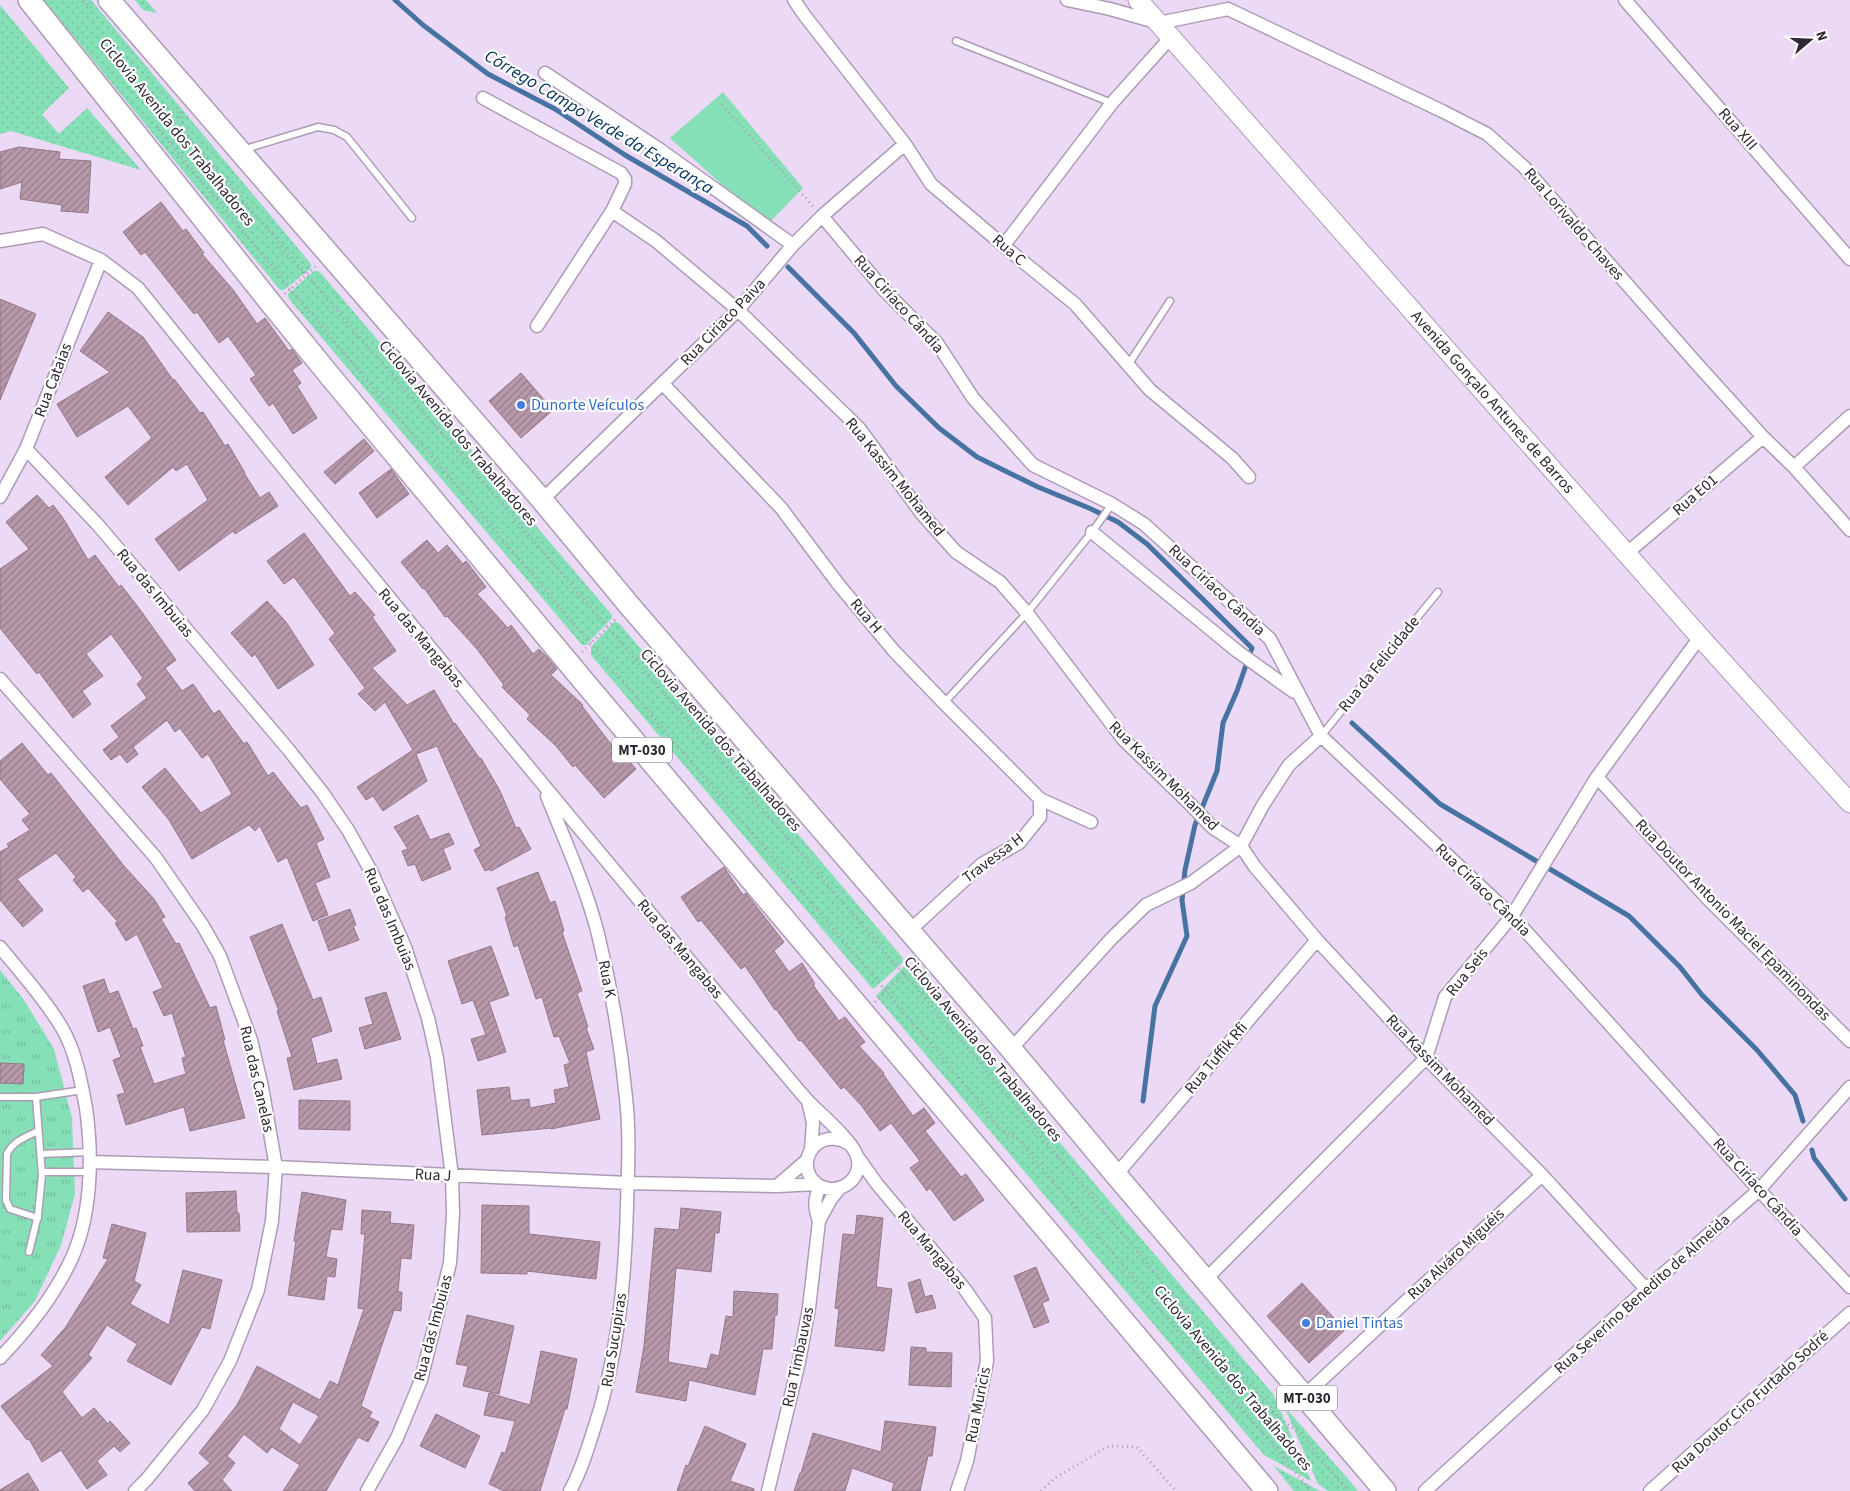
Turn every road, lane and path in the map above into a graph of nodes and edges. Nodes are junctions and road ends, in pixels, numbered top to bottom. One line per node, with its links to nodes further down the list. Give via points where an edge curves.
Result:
1 (29, 0): 31 (main road, MT-030)
2 (84, 0): 8 (path, Ciclovia Avenida dos Trabalhadores)
3 (794, 0): 17 (street, Rua C)
4 (1067, 0): 9 (street, via 1110,9)
5 (1138, 0): 9 (main road, Avenida Gonçalo Antunes de Barros)
6 (1625, 0): 26 (street, Rua XIII)
7 (1230, 5): 9 (street); 37 (street, Rua Lorivaldo Chaves, via 1487,134 1524,167)
8 (103, 8): 18 (main road, MT-030)
9 (1165, 30): 13 (street); 46 (main road, Avenida Gonçalo Antunes de Barros)
10 (956, 41): 13 (lane)
11 (545, 73): 23 (street, via 660,149)
12 (483, 98): 19 (street, via 621,173 626,184)
13 (1112, 103): 24 (street)
14 (722, 105): 20 (path)
15 (174, 106): 28 (path, Ciclovia Avenida dos Trabalhadores, via 181,114 187,134)
16 (152, 122): 29 (path, Ciclovia Avenida dos Trabalhadores)
17 (905, 144): 20 (street, Rua Ciriaco Paiva); 24 (street, Rua C, via 931,184)
18 (239, 150): 21 (lane, via 318,127 334,130 347,136); 25 (main road, MT-030)
19 (612, 211): 32 (street, Rua Kassim Mohamed, via 656,241); 33 (street)
20 (822, 216): 23 (street, Rua Ciriaco Paiva); 43 (street, Rua Ciríaco Cândia, via 884,290 937,344 973,398 1033,465)
21 (412, 218)
22 (0, 241): 27 (street, Rua das Mangabas, via 43,234)
23 (794, 245): 32 (street, Rua Ciriaco Paiva)
24 (1004, 245): 34 (street, Rua C, via 1075,304)
25 (329, 254): 28 (path); 42 (main road, MT-030)
26 (1850, 258)
27 (101, 260): 38 (street, Rua Cataias); 59 (street, Rua das Mangabas, via 138,288 338,538)
28 (307, 274): 29 (path); 50 (path, Ciclovia Avenida dos Trabalhadores)
29 (290, 290): 31 (path); 52 (path, Ciclovia Avenida dos Trabalhadores)
30 (1170, 301): 34 (lane)
31 (273, 306): 53 (main road, MT-030)
32 (738, 310): 35 (street, Rua Ciriaco Paiva); 49 (street, Rua Kassim Mohamed, via 859,428 922,514 956,552 1000,582)
33 (537, 326)
34 (1128, 365): 40 (street, Rua C, via 1150,390 1232,458)
35 (663, 384): 42 (street, Rua Ciriaco Paiva); 56 (street, Rua H, via 781,508 839,585)
36 (1850, 416): 39 (street)
37 (1763, 437): 39 (street, Rua Lorivaldo Chaves); 46 (street, Rua E01)
38 (26, 450): 41 (street, Rua Cataias); 90 (street, Rua das Imbuias, via 98,525 288,749 348,830 372,873 405,947 428,1018 437,1058)
39 (1794, 467): 44 (street, Rua Lorivaldo Chaves)
40 (1248, 477)
41 (0, 496)
42 (542, 500): 48 (main road, MT-030)
43 (1111, 505): 45 (lane); 55 (street, Rua Ciríaco Cândia, via 1144,524 1270,639)
44 (1850, 530)
45 (1092, 532): 49 (lane); 55 (street, via 1237,651)
46 (1626, 554): 51 (main road, Avenida Gonçalo Antunes de Barros)
47 (1438, 592): 57 (lane, Rua da Felicidade)
48 (629, 605): 50 (path); 65 (main road, MT-030)
49 (1027, 613): 56 (lane); 63 (street, Rua Kassim Mohamed, via 1123,739 1213,828)
50 (607, 627): 52 (path); 69 (path, Ciclovia Avenida dos Trabalhadores)
51 (1700, 637): 58 (street, Rua Seis); 61 (main road, Avenida Gonçalo Antunes de Barros)
52 (591, 643): 53 (path); 70 (path, Ciclovia Avenida dos Trabalhadores)
53 (570, 664): 71 (main road, MT-030)
54 (0, 679): 86 (street, Rua das Canelas, via 156,858 203,926 220,956 251,1040)
55 (1297, 694): 57 (street, Rua Ciríaco Cândia)
56 (944, 703): 60 (street, Rua H)
57 (1320, 736): 63 (street, via 1289,765); 64 (street, Rua Ciríaco Cândia)
58 (1597, 776): 64 (street, Rua Seis); 72 (street, Rua Doutor Antonio Maciel Epaminondas, via 1707,898)
59 (543, 785): 79 (street, Rua das Mangabas); 91 (street, Rua K, via 598,934 622,1057 627,1101)
60 (1040, 799): 62 (street, Rua H); 65 (street, Travessa H, via 1040,817 1019,843 982,864)
61 (1850, 803)
62 (1091, 822)
63 (1240, 846): 66 (street, Rua Kassim Mohamed); 73 (street, via 1191,883 1146,905)
64 (1512, 916): 74 (street, Rua Seis, via 1445,997); 96 (street, Rua Ciríaco Cândia)
65 (909, 931): 68 (main road, MT-030)
66 (1317, 940): 74 (street, Rua Kassim Mohamed); 89 (street, Rua Tuffik Rfi)
67 (0, 947): 76 (street, via 63,1029)
68 (928, 952): 69 (path); 73 (main road, MT-030)
69 (904, 974): 70 (path); 107 (path, Ciclovia Avenida dos Trabalhadores, via 1226,1358)
70 (886, 991): 71 (path); 108 (path, Ciclovia Avenida dos Trabalhadores, via 1002,1130 1018,1139)
71 (864, 1012): 116 (main road, MT-030)
72 (1850, 1041)
73 (1011, 1049): 89 (main road, MT-030)
74 (1426, 1058): 88 (street, Rua Kassim Mohamed); 100 (street, Rua Seis)
75 (1850, 1087): 96 (street, Rua Severino Benedito de Almeida)
76 (83, 1090): 78 (lane); 85 (street)
77 (0, 1097): 78 (lane)
78 (36, 1097): 80 (lane)
79 (808, 1101): 81 (street, Rua das Mangabas); 83 (street, via 813,1123)
80 (38, 1131): 82 (lane); 97 (lane, via 10,1147 6,1200 10,1209)
81 (850, 1145): 83 (street, via 843,1140 825,1139 817,1143); 84 (street)
82 (41, 1154): 85 (lane); 87 (lane)
83 (809, 1155): 93 (street, via 808,1169); 94 (street)
84 (857, 1156): 92 (street, Rua Mangabas); 95 (street, via 856,1176)
85 (90, 1162): 86 (street, Rua J); 87 (lane); 105 (street, via 83,1224 70,1263 24,1333)
86 (276, 1166): 90 (street, Rua J); 109 (street, Rua das Canelas, via 272,1220 258,1290 230,1361 203,1410)
87 (42, 1172): 97 (lane)
88 (1542, 1174): 102 (street, Rua Kassim Mohamed); 106 (street, Rua Alváro Miguéis)
89 (1116, 1175): 100 (main road, MT-030)
90 (452, 1176): 91 (street, Rua J); 110 (street, Rua das Imbuias, via 450,1263 421,1380 397,1438)
91 (628, 1183): 94 (street, Rua J); 111 (street, Rua Sucupiras, via 625,1266 616,1346 604,1400 580,1473)
92 (877, 1184): 95 (street, via 859,1182); 104 (street, Rua Mangabas)
93 (819, 1185): 94 (street, Rua J); 95 (street, via 830,1189); 98 (street, via 815,1198)
94 (777, 1186)
95 (845, 1186): 98 (street, via 831,1199)
96 (1759, 1190): 101 (street, Rua Ciríaco Cândia); 102 (street, Rua Severino Benedito de Almeida)
97 (38, 1218): 99 (lane)
98 (819, 1221): 112 (street, Rua Timbauvas, via 803,1344)
99 (28, 1252)
100 (1206, 1279): 106 (main road, MT-030)
101 (1850, 1287)
102 (1646, 1289): 120 (street, Rua Severino Benedito de Almeida)
103 (1850, 1313): 121 (street, Rua Doutor Ciro Furtado Sodré)
104 (986, 1318): 113 (street, Rua Muricis, via 987,1361 967,1461)
105 (0, 1358)
106 (1305, 1395): 119 (main road, MT-030)
107 (1288, 1425): 108 (path); 118 (path, Ciclovia Avenida dos Trabalhadores, via 1302,1435)
108 (1283, 1458): 117 (path, Ciclovia Avenida dos Trabalhadores)
109 (135, 1491)
110 (367, 1491)
111 (570, 1491)
112 (768, 1491)
113 (957, 1491)
114 (1041, 1491): 115 (path, via 1055,1478 1109,1446 1137,1447)
115 (1176, 1491)
116 (1267, 1491)
117 (1311, 1491)
118 (1347, 1491)
119 (1385, 1491)
120 (1425, 1491)
121 (1650, 1491)

